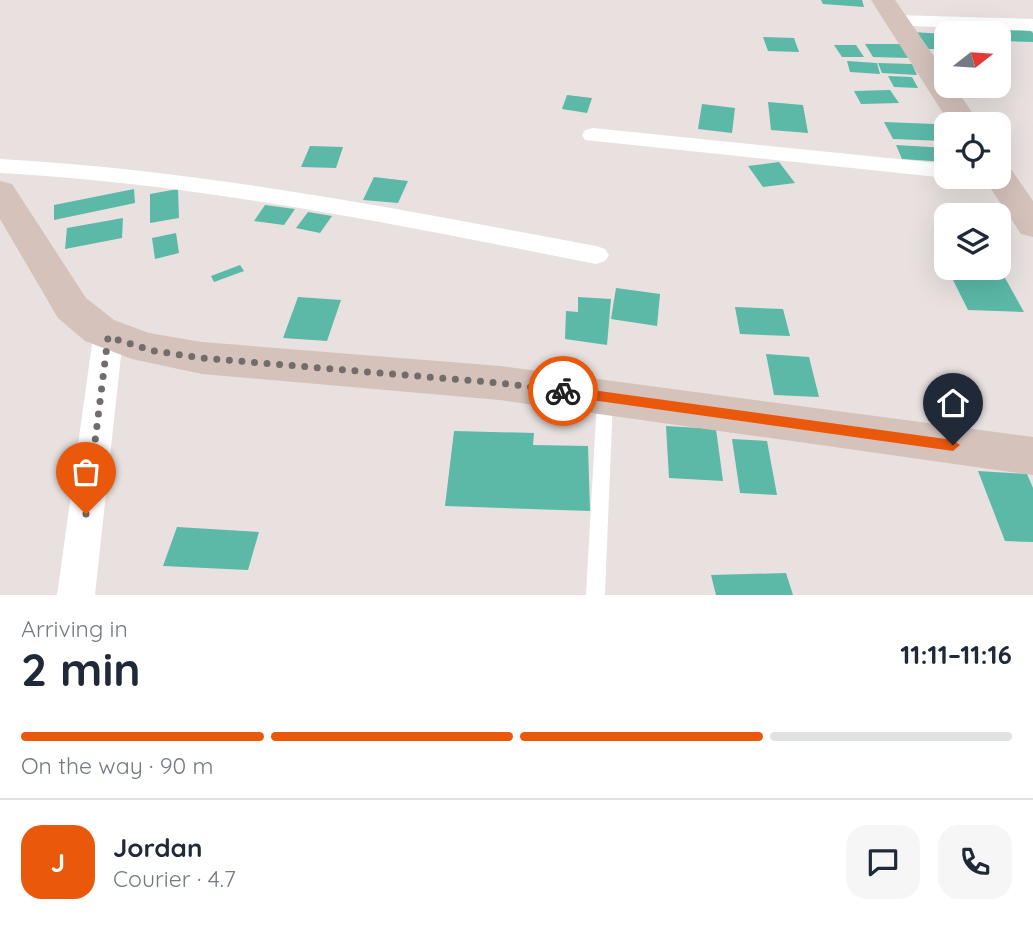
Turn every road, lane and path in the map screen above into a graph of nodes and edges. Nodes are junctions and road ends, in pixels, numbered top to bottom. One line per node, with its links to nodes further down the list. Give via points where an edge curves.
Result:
1 (889, 11): 2 (street); 3 (street)
2 (1033, 25)
3 (957, 112)
4 (593, 135): 6 (street)
5 (0, 166): 10 (street, via 51,167 255,191)
6 (934, 170)
7 (1008, 189): 9 (street)
8 (0, 191): 11 (street, via 72,307)
9 (1033, 226)
10 (596, 255)
11 (108, 337): 12 (street, via 154,351 202,358 500,383); 15 (street)
12 (606, 397): 13 (street); 14 (lane)
13 (1033, 456)
14 (595, 593)
15 (76, 595)

